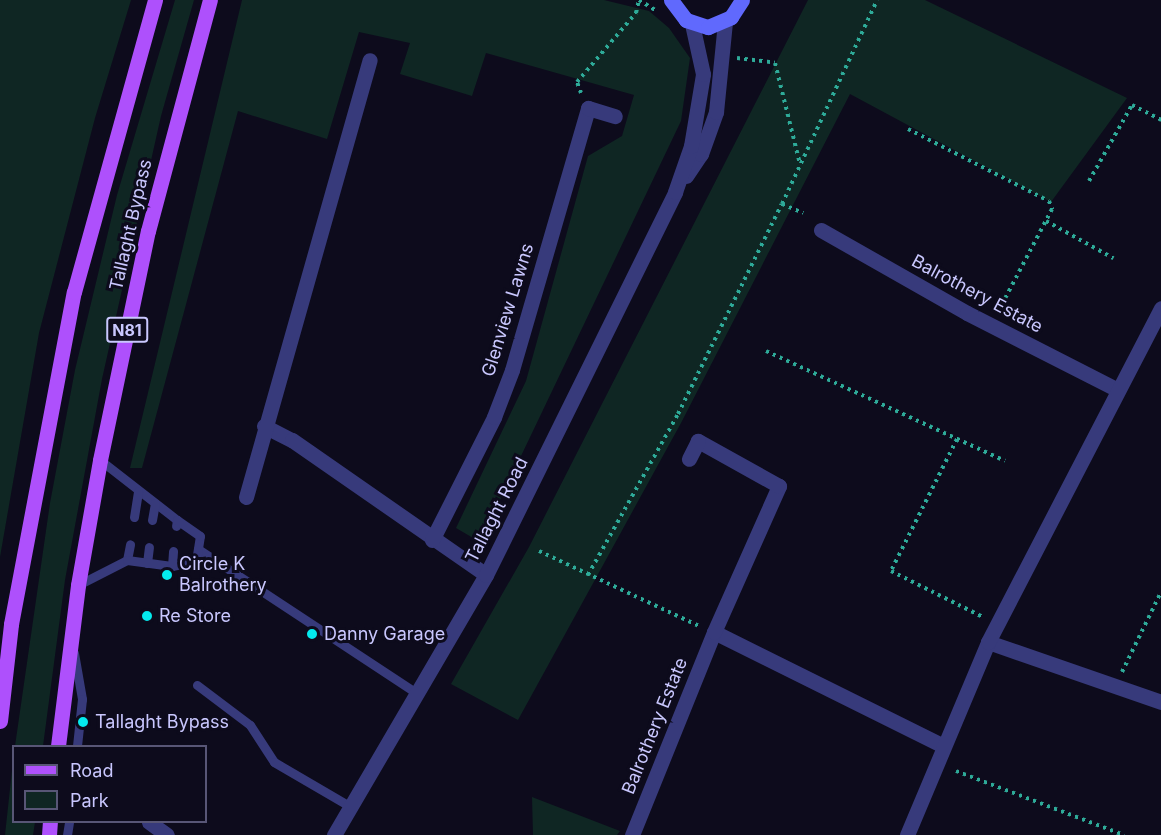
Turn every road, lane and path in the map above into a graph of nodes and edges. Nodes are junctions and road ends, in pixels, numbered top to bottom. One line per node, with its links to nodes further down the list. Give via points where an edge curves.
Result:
1 (155, 0): 60 (main road, Tallaght Bypass, via 74,292 11,624)
2 (210, 0): 10 (main road, Tallaght Bypass / N81)
3 (220, 0): 10 (lane, N81)
4 (639, 0): 13 (path, via 636,13)
5 (671, 0): 9 (street, via 681,16)
6 (742, 0): 8 (street)
7 (877, 0): 17 (path)
8 (725, 22): 9 (street, via 708,27); 19 (street, Tallaght Road, via 716,112 701,154)
9 (692, 24): 19 (street, Tallaght Road, via 702,58 702,85 691,146)
10 (201, 25): 32 (main road, Tallaght Bypass / N81, via 148,231)
11 (733, 58): 17 (path, via 775,63)
12 (370, 60): 29 (street)
13 (577, 82)
14 (615, 116): 39 (street, Glenview Lawns, via 588,108 512,370 494,417)
15 (1161, 120): 18 (path, via 1132,105)
16 (908, 129): 22 (path, via 1049,201 1052,209)
17 (800, 165): 20 (path)
18 (1089, 181)
19 (675, 192): 48 (street, Tallaght Road)
20 (782, 204): 21 (path); 49 (path, via 678,414)
21 (803, 213)
22 (1046, 221): 24 (path); 25 (path)
23 (821, 230): 28 (street, Balrothery Estate, via 967,313)
24 (1113, 258)
25 (1000, 308)
26 (1161, 308): 28 (street)
27 (766, 351): 30 (path)
28 (1116, 389): 55 (street)
29 (264, 426): 35 (street); 39 (street, via 292,440)
30 (957, 439): 33 (path); 52 (path, via 891,571)
31 (689, 459): 53 (street, Balrothery Estate, via 698,441 779,486)
32 (100, 460): 34 (lane); 50 (main road, Tallaght Bypass / N81)
33 (1005, 461)
34 (138, 491): 36 (lane); 37 (lane)
35 (246, 497)
36 (155, 503): 38 (lane); 42 (lane, via 177,523 200,536)
37 (134, 517)
38 (152, 520)
39 (432, 540): 48 (street)
40 (130, 544): 45 (lane)
41 (149, 547): 46 (lane)
42 (198, 549): 47 (lane, via 196,561); 58 (lane)
43 (173, 550): 47 (lane)
44 (539, 551): 49 (path)
45 (127, 560): 46 (lane); 50 (lane)
46 (147, 563): 47 (lane)
47 (172, 566)
48 (486, 575): 58 (street, Tallaght Road)
49 (588, 575): 53 (path)
50 (78, 585): 54 (main road, Tallaght Bypass / N81)
51 (1161, 592): 56 (path)
52 (983, 617)
53 (707, 629): 63 (street); 69 (street, Balrothery Estate)
54 (71, 639): 61 (main road, Tallaght Bypass / N81); 62 (lane, N81, via 81,699)
55 (988, 642): 59 (street); 63 (street)
56 (1121, 676)
57 (197, 685): 65 (lane, via 250,725 274,762)
58 (418, 694): 65 (street, Tallaght Road)
59 (1161, 702)
60 (0, 722)
61 (58, 745)
62 (77, 745)
63 (942, 745): 70 (street)
64 (956, 771): 71 (path)
65 (351, 807): 68 (street, Tallaght Road)
66 (150, 823): 67 (street)
67 (167, 835)
68 (334, 835)
69 (632, 835)
70 (907, 835)
71 (1124, 835)

